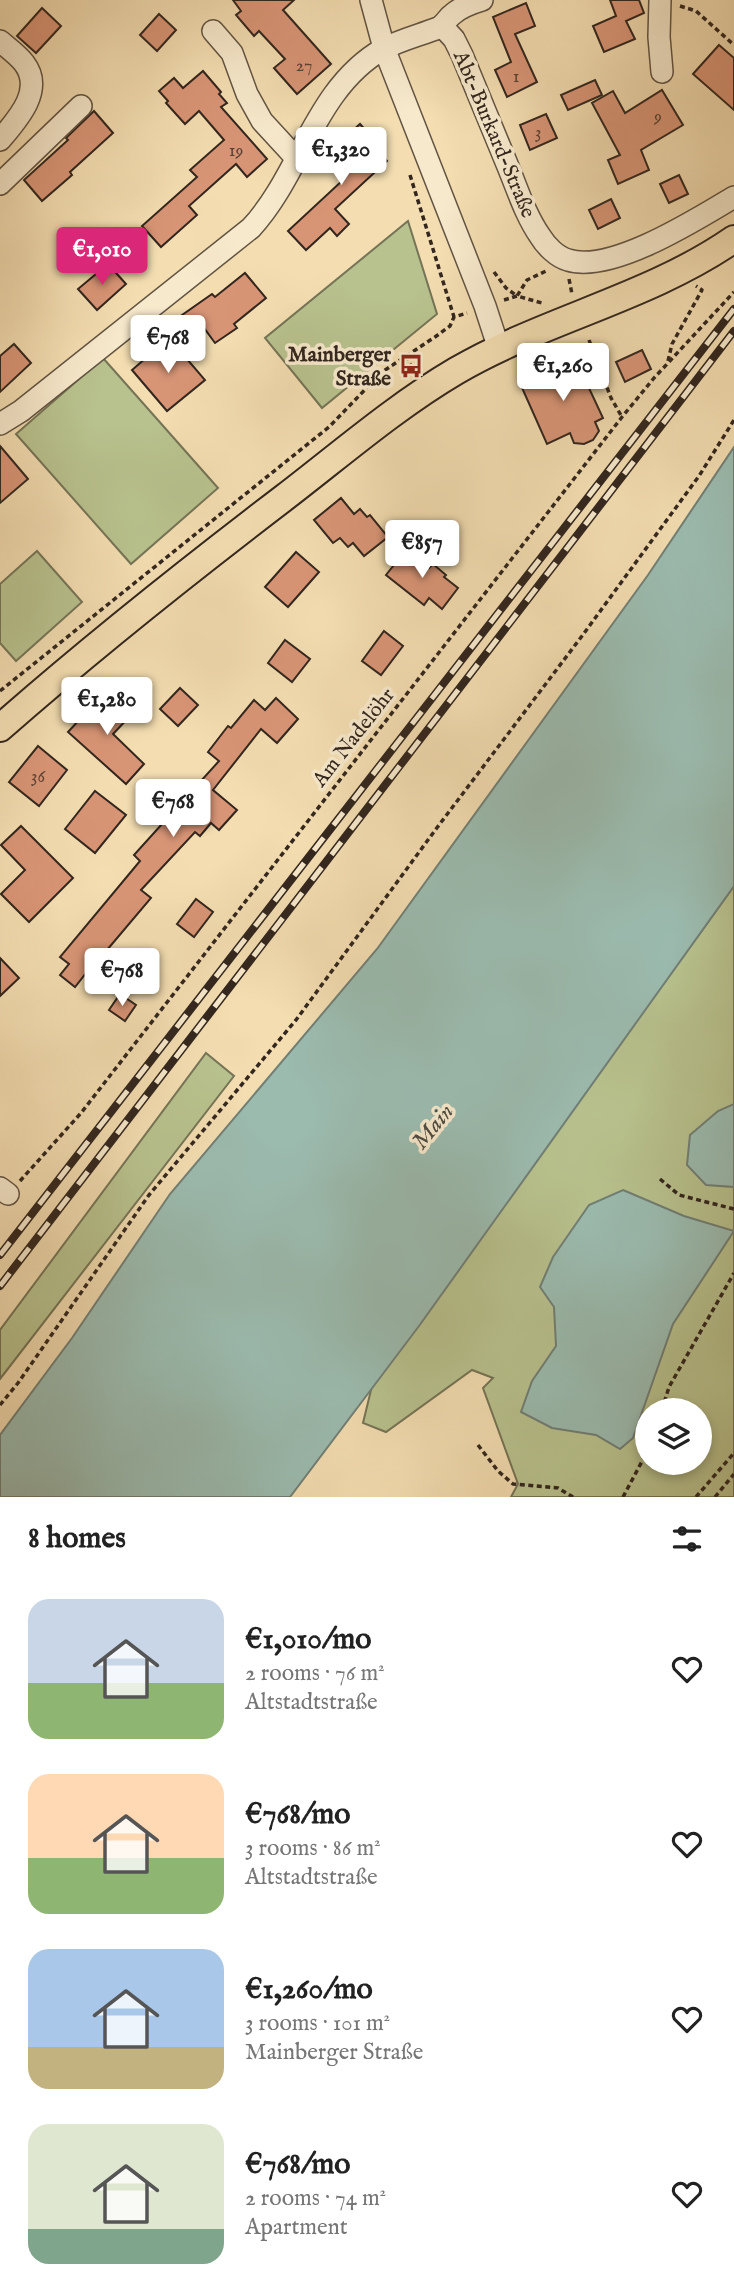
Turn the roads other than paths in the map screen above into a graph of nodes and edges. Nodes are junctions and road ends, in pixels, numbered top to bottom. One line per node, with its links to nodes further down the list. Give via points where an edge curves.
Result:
1 (371, 0): 7 (street)
2 (482, 0): 4 (street, via 454,13)
3 (660, 2): 8 (street)
4 (442, 26): 7 (street); 13 (street, Abt-Burkard-Straße, via 462,55 525,210 551,250 567,260 600,261 625,254)
5 (213, 31): 11 (street, via 233,53 262,121)
6 (0, 41): 10 (street, via 26,65 31,86 29,100)
7 (384, 48): 11 (street, via 329,101); 15 (street)
8 (662, 72)
9 (81, 106): 12 (street)
10 (0, 140)
11 (296, 158): 16 (street, via 266,212 251,228)
12 (0, 184)
13 (734, 197)
14 (734, 239): 15 (main road, via 681,271)
15 (499, 349): 17 (main road, via 380,423)
16 (0, 424)
17 (0, 727)

